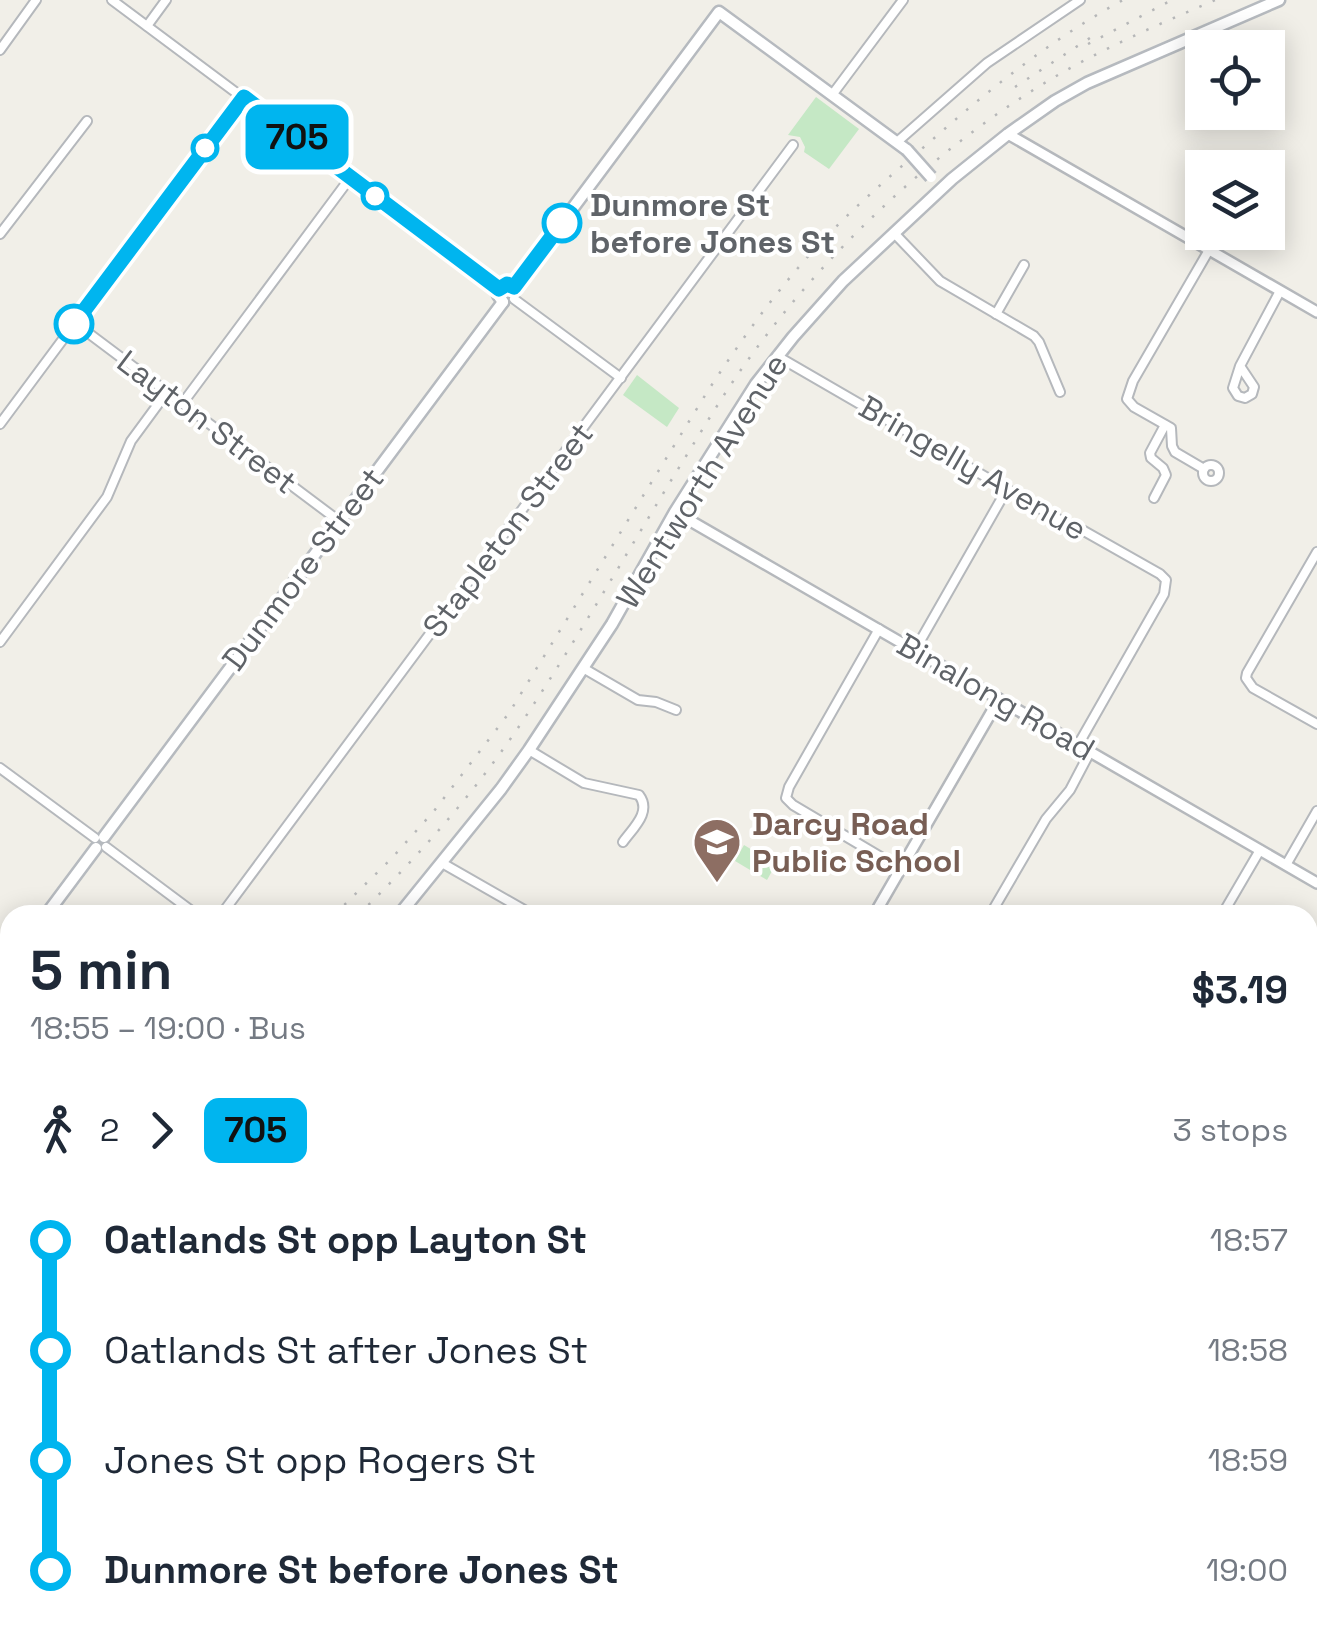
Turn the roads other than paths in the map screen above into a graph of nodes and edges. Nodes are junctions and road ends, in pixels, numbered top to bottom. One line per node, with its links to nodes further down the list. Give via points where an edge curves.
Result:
1 (36, 0): 9 (street)
2 (112, 0): 8 (street)
3 (166, 0): 8 (street)
4 (903, 0): 10 (street)
5 (1080, 0): 15 (street, via 987,63)
6 (1280, 0): 13 (main road, Wentworth Avenue, via 1087,83)
7 (722, 7): 10 (main road); 25 (main road, Dunmore Street)
8 (147, 26): 11 (street)
9 (0, 50)
10 (832, 95): 15 (main road)
11 (244, 97): 16 (street); 28 (street)
12 (86, 121): 19 (street)
13 (1008, 134): 17 (main road, Wentworth Avenue); 20 (street)
14 (793, 145): 31 (street, Stapleton Street)
15 (902, 146): 17 (main road, bridge)
16 (350, 178): 23 (street); 34 (street)
17 (940, 189): 18 (main road, Wentworth Avenue)
18 (894, 232): 27 (street, via 940,281); 29 (main road, Wentworth Avenue)
19 (0, 234)
20 (1185, 236)
21 (1209, 250): 24 (street); 36 (street, via 1127,397)
22 (1024, 265): 27 (street)
23 (499, 289): 25 (main road, via 507,284)
24 (1280, 291): 26 (street); 30 (street)
25 (510, 296): 31 (street); 41 (main road, Dunmore Street)
26 (1317, 312)
27 (996, 314): 33 (street, via 1037,339)
28 (74, 324): 32 (street, Layton Street); 35 (street)
29 (777, 356): 38 (street, Bringelly Avenue); 40 (main road, Wentworth Avenue)
30 (1240, 366)
31 (621, 378): 64 (street, Stapleton Street)
32 (167, 392): 34 (street, Layton Street); 44 (street, via 131,441 107,497)
33 (1060, 392)
34 (182, 404): 41 (street, Layton Street)
35 (0, 424)
36 (1166, 425): 37 (street, via 1175,452); 39 (street, via 1150,452 1165,472)
37 (1204, 469)
38 (1007, 489): 45 (street); 50 (street, Bringelly Avenue, via 1167,582)
39 (1154, 498)
40 (676, 512): 43 (street, Binalong Road); 46 (main road, Wentworth Avenue)
41 (338, 521): 56 (main road, Dunmore Street)
42 (1317, 552): 49 (street, via 1246,678)
43 (879, 629): 45 (street, Binalong Road); 60 (street, via 786,798)
44 (0, 642)
45 (915, 650): 47 (street, Binalong Road)
46 (583, 668): 48 (street, via 638,700); 51 (main road, Wentworth Avenue)
47 (999, 700): 50 (street, Binalong Road); 60 (street)
48 (676, 710)
49 (1317, 724)
50 (1078, 745): 52 (street, Binalong Road)
51 (529, 750): 55 (street, via 584,783 639,795 644,812); 58 (main road, Wentworth Avenue)
52 (1090, 752): 57 (street, Binalong Road); 68 (street)
53 (0, 768): 56 (street)
54 (1317, 811): 59 (street)
55 (623, 842)
56 (100, 843): 62 (main road, Dunmore Street); 63 (street)
57 (1260, 850): 59 (street, Binalong Road); 69 (street)
58 (442, 863): 65 (main road, Wentworth Avenue); 66 (street)
59 (1286, 865): 61 (street, Binalong Road)
60 (901, 869): 67 (street)
61 (1317, 883)
62 (54, 905)
63 (184, 905)
64 (228, 905)
65 (407, 905)
66 (516, 905)
67 (880, 905)
68 (996, 905)
69 (1228, 905)

